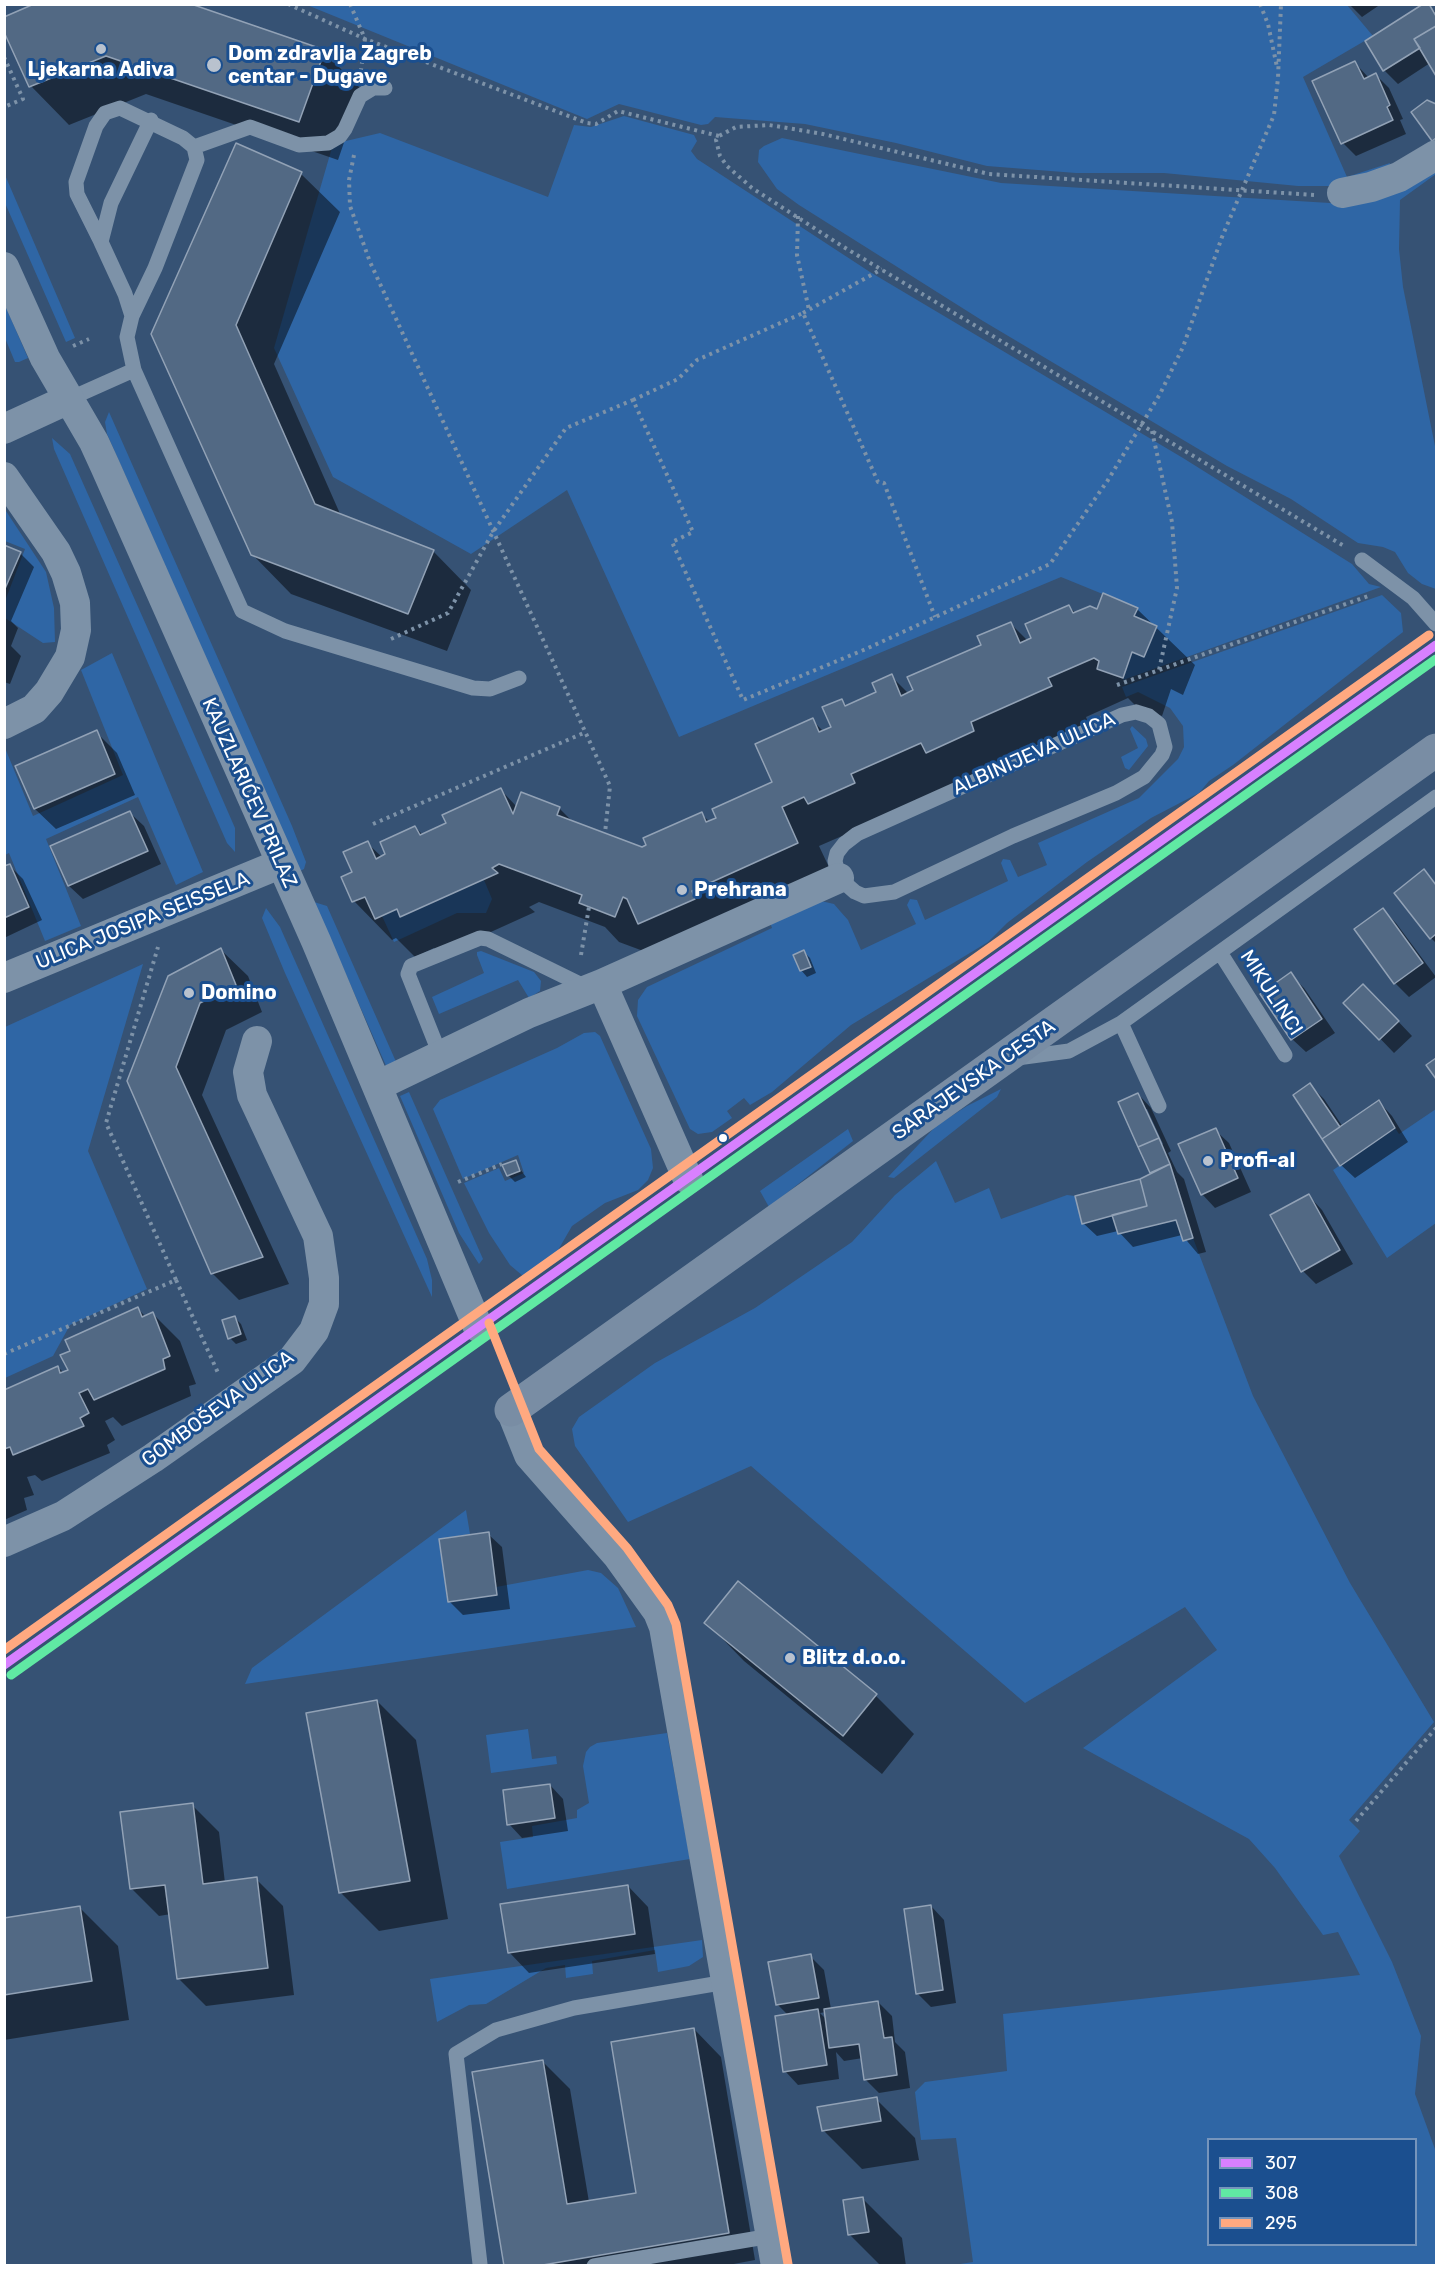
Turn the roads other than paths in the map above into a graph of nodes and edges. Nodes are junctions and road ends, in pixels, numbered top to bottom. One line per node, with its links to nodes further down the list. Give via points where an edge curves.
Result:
1 (385, 88): 3 (lane, via 373,88 360,96 345,129 328,143 299,145 250,127)
2 (151, 120): 3 (lane); 6 (lane, via 111,202); 6 (lane, via 120,108 105,113 96,126 76,182 77,194)
3 (194, 147): 8 (lane, via 197,160)
4 (1437, 155): 5 (street, via 1398,177)
5 (1342, 193)
6 (101, 242): 8 (lane)
7 (4, 267): 10 (street, KAUZLARIĆEV PRILAZ, via 45,358)
8 (132, 316): 9 (lane, via 127,337)
9 (134, 370): 10 (lane); 15 (lane, via 242,611 285,631 473,688 490,689)
10 (69, 399): 11 (street); 19 (street, KAUZLARIĆEV PRILAZ, via 101,458)
11 (4, 429)
12 (4, 477): 16 (street, via 56,552 75,603 70,657 55,685 34,709)
13 (1362, 560): 14 (lane, via 1413,598)
14 (1437, 624)
15 (519, 678)
16 (4, 724)
17 (1437, 750): 28 (main road, SARAJEVSKA CESTA)
18 (1437, 797): 21 (lane)
19 (280, 864): 22 (street, ULICA JOSIPA SEISSELA); 29 (street, KAUZLARIĆEV PRILAZ)
20 (839, 878): 20 (lane, ALBINIJEVA ULICA, via 864,896 894,892 1130,785 1144,777 1162,755 1164,735 1159,724 1136,712 1122,715 857,834 837,853); 23 (street)
21 (1221, 954): 24 (lane); 26 (lane, MIKULINCI)
22 (4, 978)
23 (596, 987): 27 (street, via 529,1013); 27 (lane, via 480,938 411,966 408,974); 31 (street)
24 (1121, 1023): 28 (lane, via 1069,1051); 30 (lane)
25 (257, 1041): 34 (street, GOMBOŠEVA ULICA, via 248,1072 252,1095 318,1236 324,1304 314,1331 292,1360 153,1458 63,1516)
26 (1286, 1055)
27 (441, 1056): 29 (street)
28 (1002, 1060): 33 (main road, SARAJEVSKA CESTA)
29 (377, 1086): 32 (street, KAUZLARIĆEV PRILAZ)
30 (1159, 1106)
31 (688, 1179)
32 (478, 1327)
33 (511, 1410): 35 (street, via 529,1455 599,1533 658,1612 668,1643)
34 (4, 1542)
35 (726, 1982): 36 (street); 37 (lane, via 574,2008 496,2030 456,2054)
36 (771, 2236): 38 (lane); 39 (street)
37 (480, 2264)
38 (594, 2265)
39 (776, 2265)

